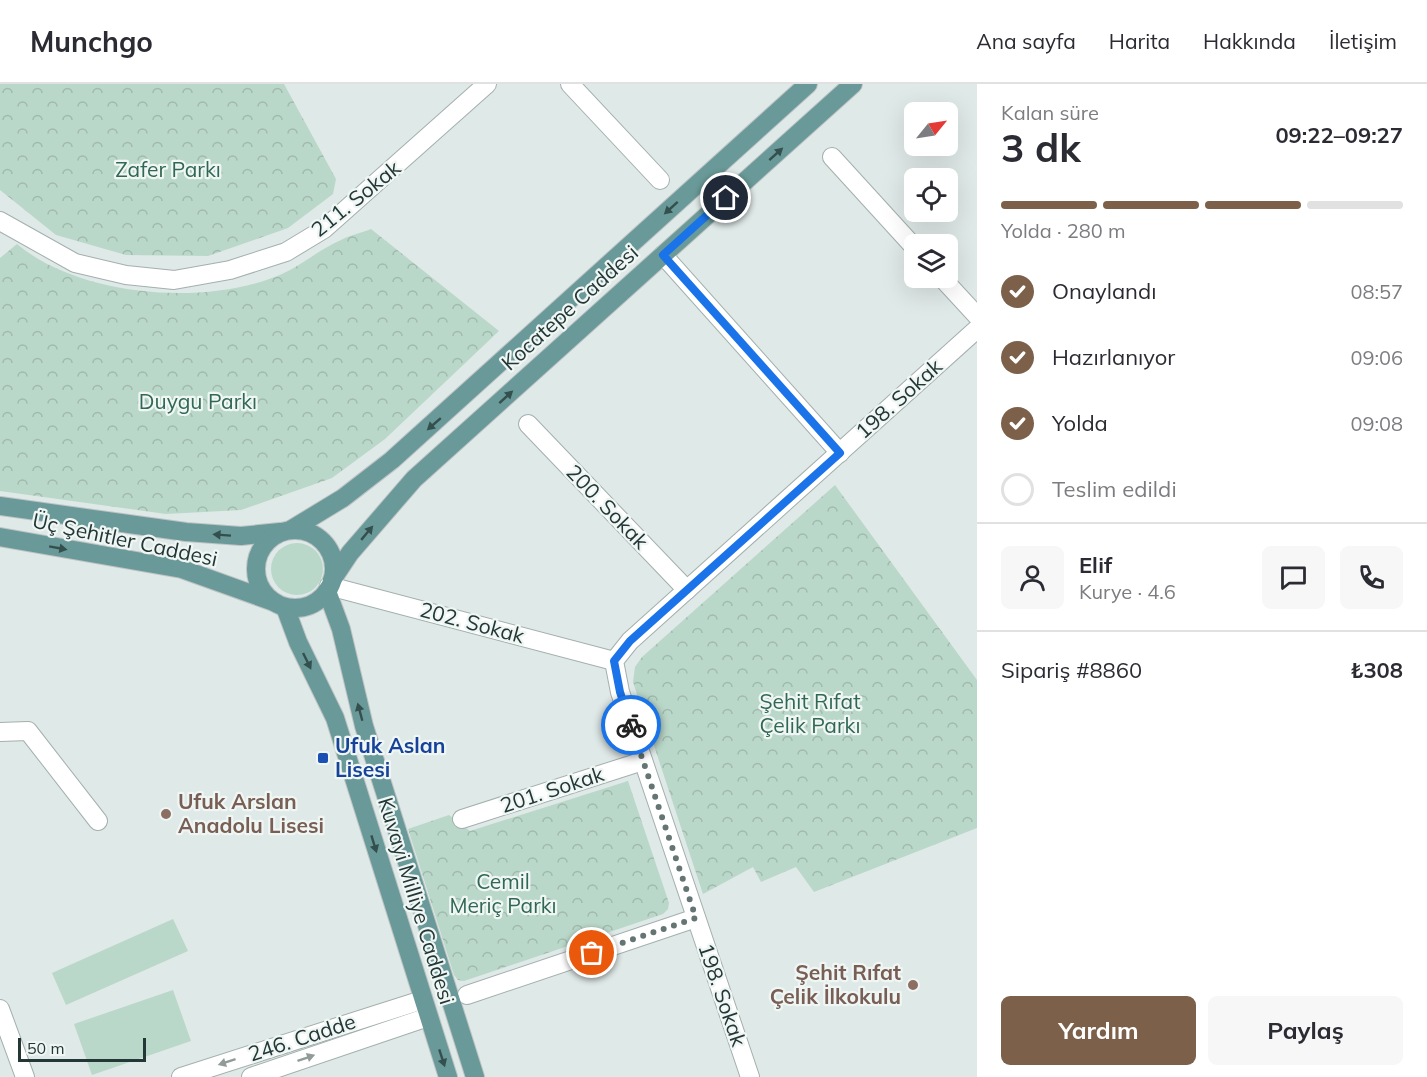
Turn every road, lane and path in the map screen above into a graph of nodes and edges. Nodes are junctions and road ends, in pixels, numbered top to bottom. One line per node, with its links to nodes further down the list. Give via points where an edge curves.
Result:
1 (487, 84): 7 (street, 211. Sokak, via 324,229 286,252 230,270 174,280 126,275 75,263)
2 (570, 84): 6 (street)
3 (808, 84): 16 (main road, Kocatepe Caddesi, one-way to 16, via 392,460 343,498)
4 (853, 84): 9 (main road, Kocatepe Caddesi, one-way to 4)
5 (832, 157): 8 (street)
6 (660, 180)
7 (1, 223)
8 (904, 236)
9 (663, 255): 14 (street); 18 (main road, Kocatepe Caddesi, one-way to 9, via 350,553 414,479)
10 (951, 288): 11 (street)
11 (977, 316)
12 (977, 329): 14 (street, 198. Sokak)
13 (528, 424): 19 (street, 200. Sokak)
14 (840, 453): 19 (street, 198. Sokak)
15 (0, 506): 16 (main road, Üç Şehitler Caddesi, one-way to 15, via 241,536 186,532)
16 (286, 531): 18 (main road, via 305,531 325,544 332,555); 20 (main road, via 262,548 256,571 265,594)
17 (0, 537): 20 (main road, Üç Şehitler Caddesi, one-way to 20, via 182,569)
18 (330, 586): 20 (main road, via 309,605); 21 (street, 202. Sokak); 27 (main road, Kuvayi Milliye Caddesi, one-way to 18, via 364,726)
19 (687, 590): 21 (street, 198. Sokak, via 630,641)
20 (280, 604): 29 (main road, Kuvayi Milliye Caddesi, one-way to 29, via 335,718)
21 (614, 661): 23 (street, 198. Sokak)
22 (0, 732): 25 (street, via 28,731)
23 (643, 761): 24 (street, 201. Sokak); 26 (street, 198. Sokak)
24 (462, 819)
25 (98, 821)
26 (696, 918): 27 (street); 35 (street, 198. Sokak)
27 (450, 1000): 29 (main road); 34 (main road, Kuvayi Milliye Caddesi)
28 (0, 1009): 30 (street)
29 (425, 1009): 31 (street, 246. Cadde, one-way to 31); 32 (street, 246. Cadde, one-way to 29); 33 (main road, Kuvayi Milliye Caddesi, one-way to 33)
30 (25, 1077)
31 (181, 1077)
32 (251, 1077)
33 (447, 1077)
34 (475, 1077)
35 (750, 1077)

